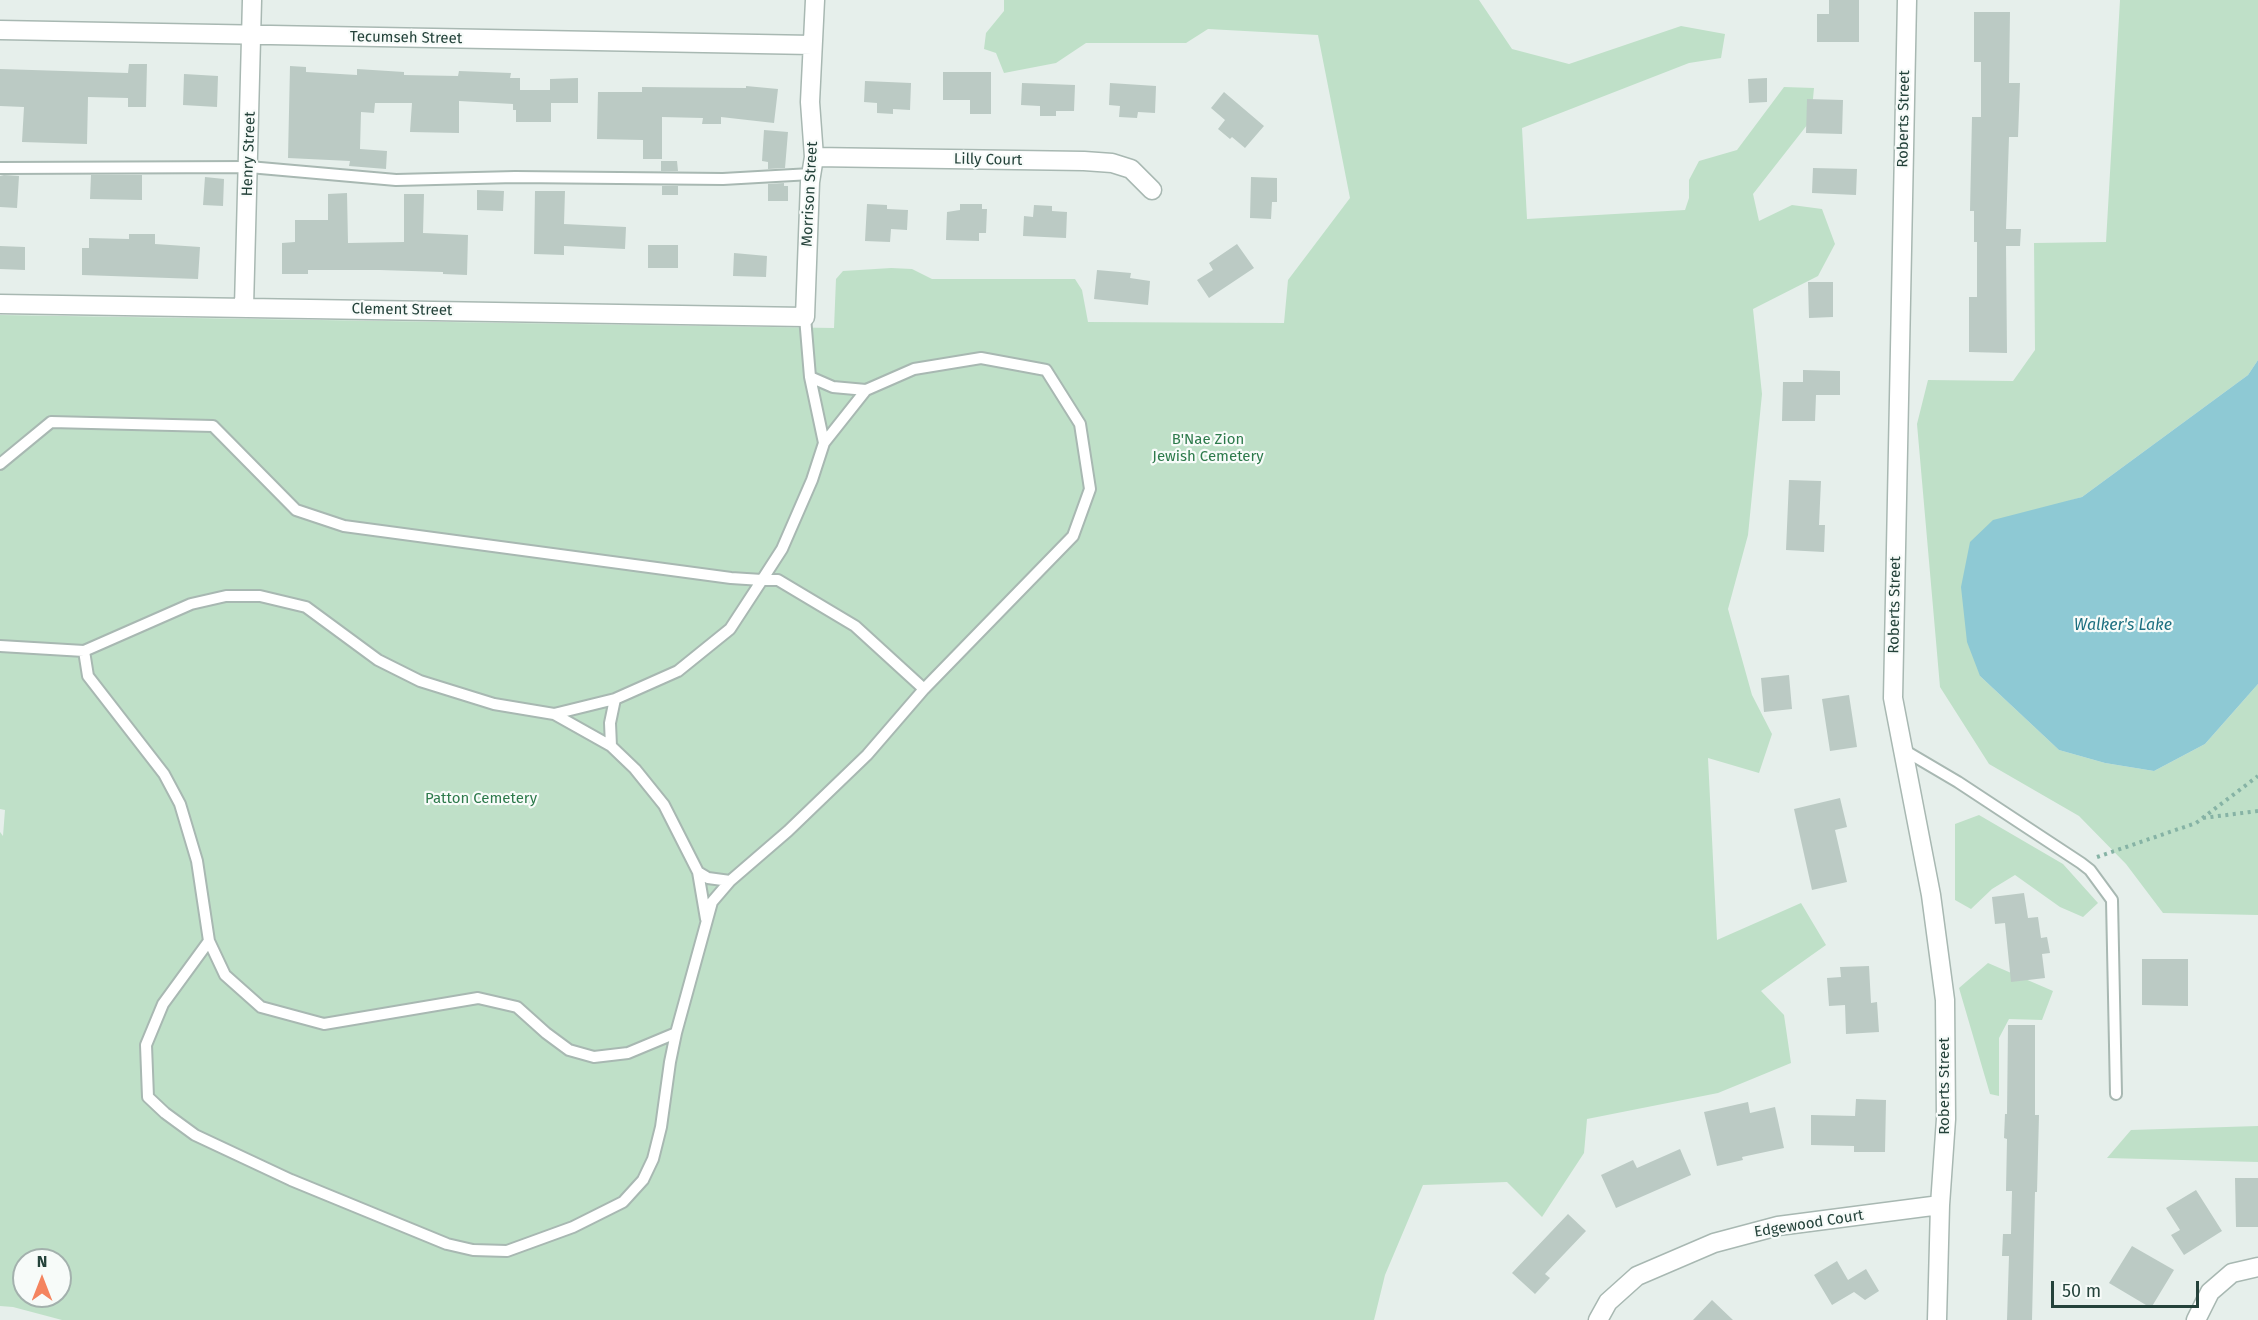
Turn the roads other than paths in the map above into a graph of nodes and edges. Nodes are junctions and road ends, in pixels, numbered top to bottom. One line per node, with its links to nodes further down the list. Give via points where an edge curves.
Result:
1 (252, 0): 5 (street, Henry Street)
2 (815, 0): 6 (street, Morrison Street)
3 (1907, 0): 25 (street, Roberts Street, via 1893,698)
4 (0, 30): 5 (street, Tecumseh Street)
5 (252, 35): 6 (street, Tecumseh Street); 8 (street, Henry Street)
6 (812, 45): 7 (street, Morrison Street)
7 (813, 166): 8 (lane, via 723,179 396,180); 10 (street, Lilly Court, via 1084,161 1131,169); 13 (street, Morrison Street)
8 (249, 167): 9 (lane); 12 (street, Henry Street)
9 (0, 168)
10 (1152, 190)
11 (0, 304): 12 (street, Clement Street)
12 (244, 307): 13 (street, Clement Street)
13 (805, 317): 14 (lane)
14 (810, 377): 15 (lane, via 833,387); 16 (lane)
15 (866, 390): 16 (lane); 21 (lane, via 914,369 981,358 1046,370 1080,424 1090,489 1072,536)
16 (824, 443): 18 (lane, via 786,539)
17 (0, 464): 18 (lane, via 51,422 213,426 296,510 344,526)
18 (762, 580): 21 (lane, via 778,580 855,626); 22 (lane, via 722,636 678,671)
19 (0, 646): 20 (lane)
20 (84, 651): 23 (lane, via 191,604 226,596 260,596 306,607 378,660 420,681 494,704); 29 (lane, via 88,676 164,774 180,804 197,861)
21 (924, 688): 27 (lane, via 867,755)
22 (615, 699): 23 (lane); 24 (lane)
23 (554, 714): 24 (lane)
24 (611, 746): 26 (lane, via 664,805)
25 (1902, 749): 31 (lane, via 2081,863 2112,900); 32 (street, Roberts Street, via 1931,895 1945,1000 1946,1119)
26 (698, 872): 27 (lane, via 708,878); 28 (lane)
27 (730, 881): 28 (lane, via 712,902)
28 (706, 924): 30 (lane)
29 (209, 941): 30 (lane, via 225,975 261,1007 324,1024 478,998 517,1007 569,1050 594,1057 628,1053); 30 (lane, via 163,1004 146,1045 148,1097 195,1135 415,1231 473,1250 507,1251 573,1227 623,1202 643,1180 653,1159)
30 (676, 1033)
31 (2116, 1094)
32 (1940, 1205): 34 (street, Edgewood Court, via 1778,1226 1714,1243 1637,1276 1608,1302); 35 (street, Roberts Street)
33 (2258, 1267): 36 (street, via 2232,1273 2210,1292)
34 (1598, 1320)
35 (1937, 1320)
36 (2196, 1320)

